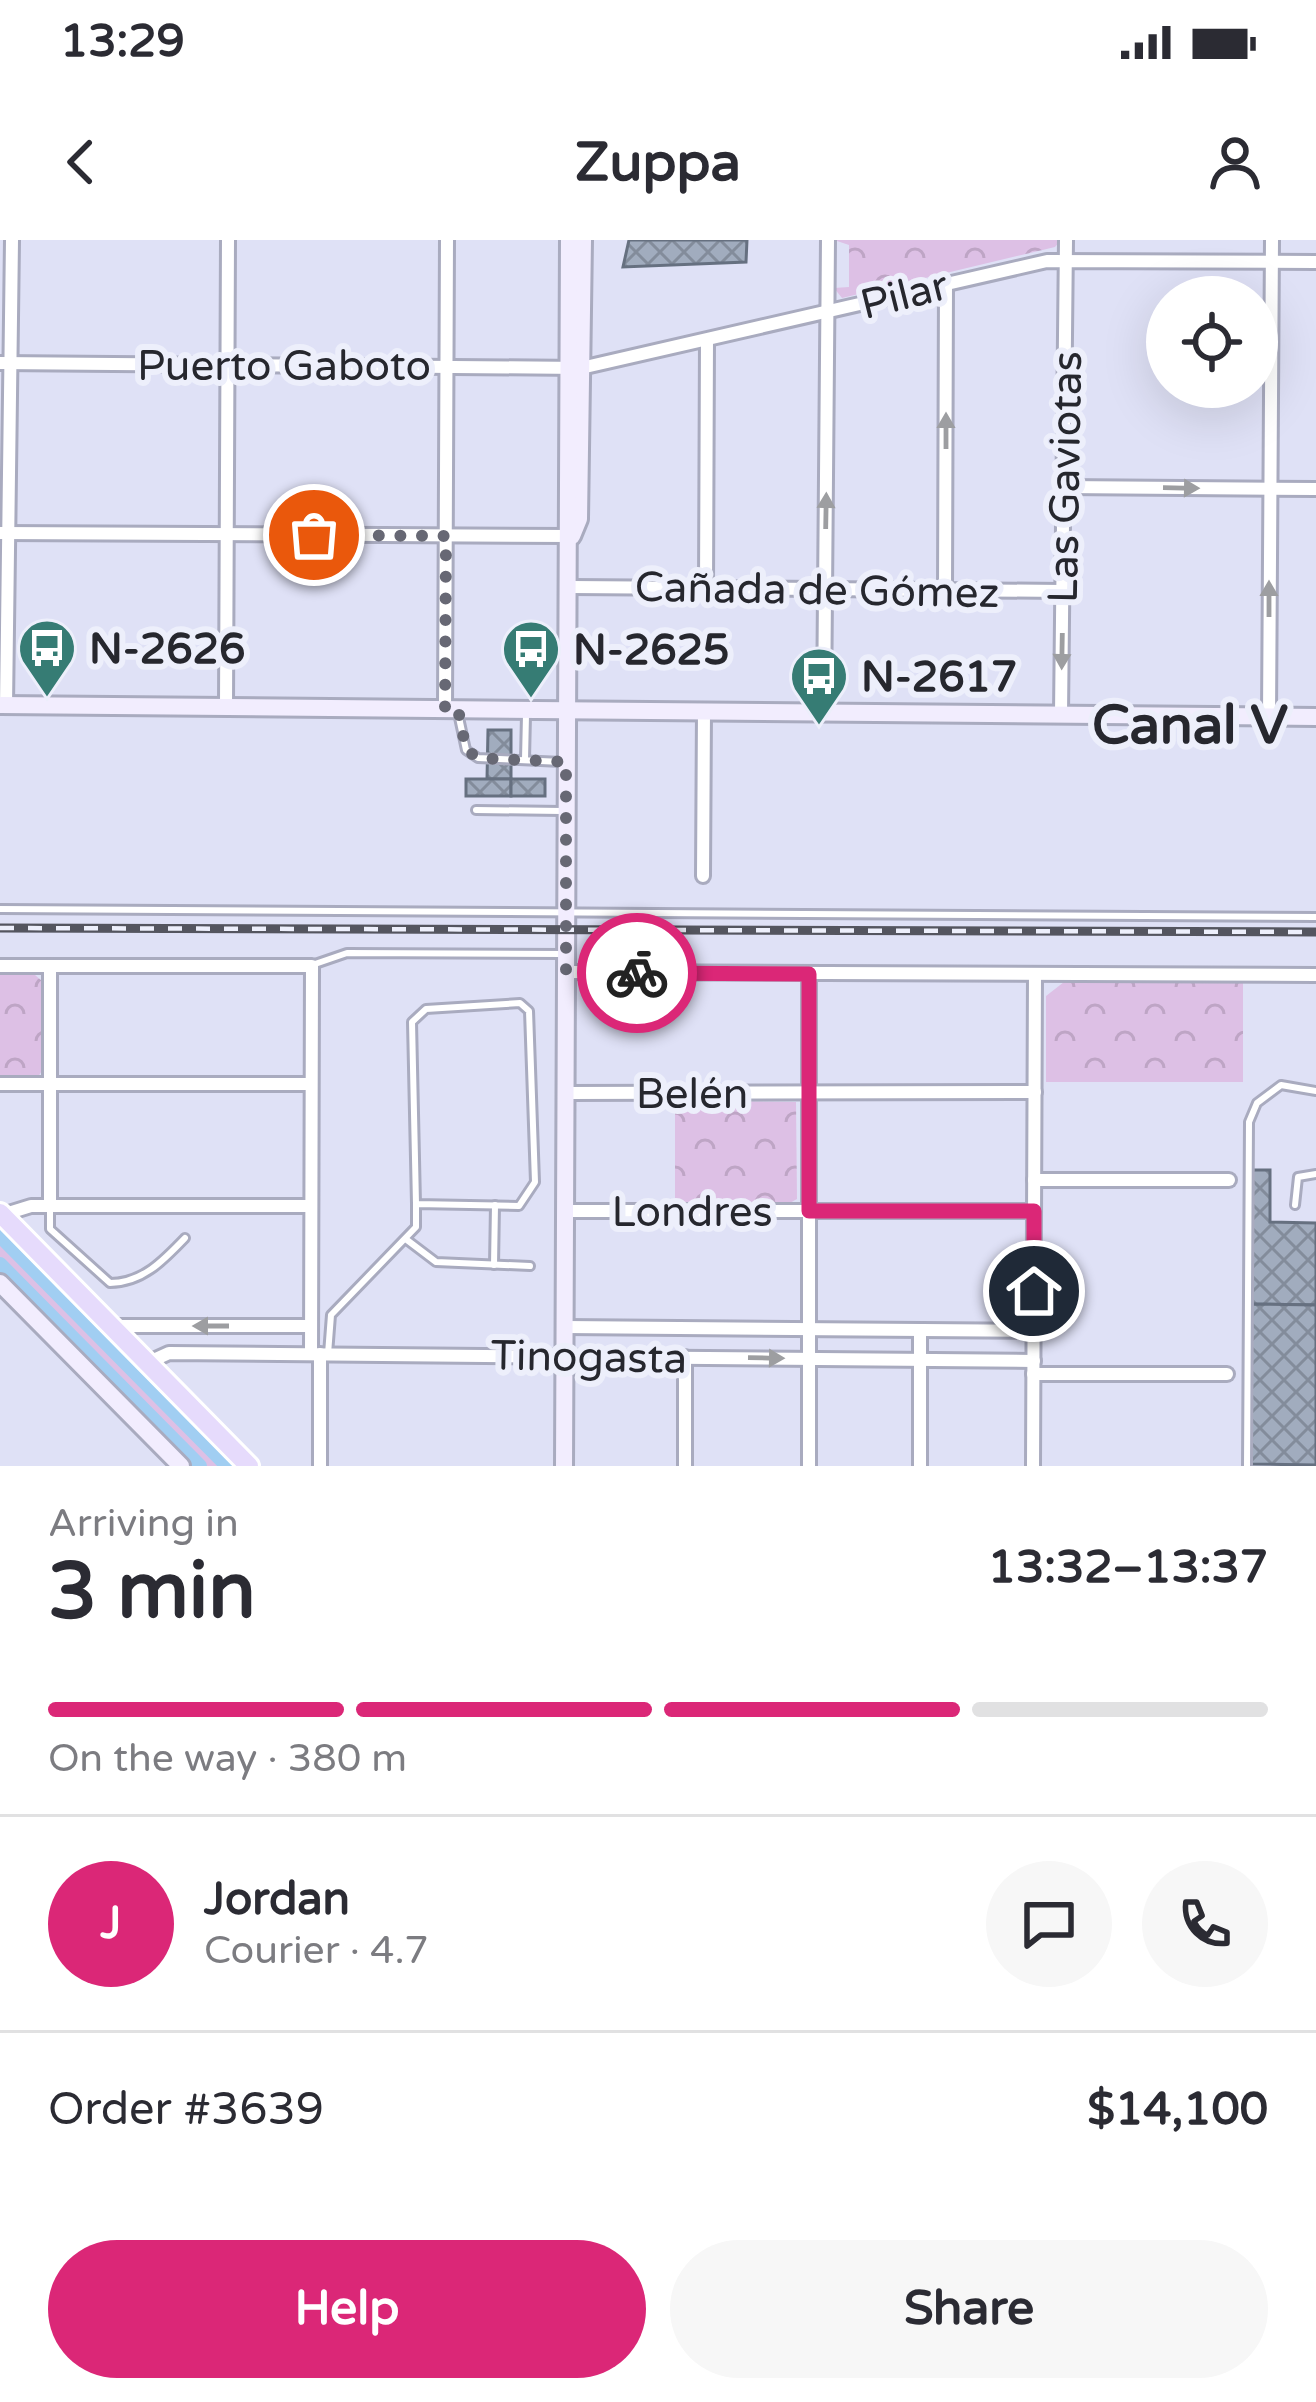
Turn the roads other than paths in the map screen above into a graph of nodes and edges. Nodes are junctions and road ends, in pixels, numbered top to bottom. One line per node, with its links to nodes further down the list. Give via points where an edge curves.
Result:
1 (12, 240): 15 (street)
2 (228, 240): 16 (street)
3 (447, 240): 17 (street)
4 (569, 240): 18 (main road)
5 (583, 240): 18 (main road)
6 (828, 240): 13 (street)
7 (1066, 240): 9 (street, Las Gaviotas)
8 (1272, 240): 10 (street)
9 (1066, 260): 10 (street, Pilar); 12 (street, Pilar); 19 (street, Las Gaviotas)
10 (1272, 261): 11 (street, Pilar); 20 (street)
11 (1316, 262)
12 (946, 284): 13 (street, Pilar); 29 (street, one-way to 12)
13 (827, 313): 14 (street, Pilar); 28 (street, one-way to 13)
14 (707, 340): 18 (street, Pilar); 27 (street)
15 (5, 363): 16 (street, Puerto Gaboto); 22 (street)
16 (227, 365): 17 (street, Puerto Gaboto); 23 (street)
17 (446, 367): 18 (street, Puerto Gaboto); 24 (street)
18 (575, 368): 25 (main road)
19 (1064, 487): 20 (street, one-way to 20); 30 (street, Las Gaviotas)
20 (1270, 489): 21 (street); 39 (street, one-way to 20)
21 (1316, 489)
22 (4, 532): 23 (street); 31 (street)
23 (226, 534): 24 (street); 32 (street)
24 (446, 536): 25 (street); 33 (street)
25 (572, 536): 26 (main road)
26 (571, 587): 27 (street, Cañada de Gómez); 35 (main road)
27 (706, 588): 28 (street, Cañada de Gómez)
28 (825, 589): 29 (street, Cañada de Gómez); 37 (street)
29 (945, 590): 30 (street, Cañada de Gómez)
30 (1063, 591): 38 (street, Las Gaviotas, one-way to 38)
31 (3, 705): 32 (main road)
32 (226, 707): 33 (main road)
33 (451, 709): 34 (main road); 41 (lane, via 466,750)
34 (526, 710): 35 (main road); 41 (lane)
35 (568, 710): 36 (main road); 42 (main road)
36 (704, 711): 37 (main road); 45 (street)
37 (824, 712): 38 (main road)
38 (1061, 715): 39 (main road)
39 (1269, 716): 40 (main road)
40 (1316, 717)
41 (525, 760): 42 (lane)
42 (566, 762): 44 (main road)
43 (476, 810): 44 (lane)
44 (566, 812): 47 (main road)
45 (703, 876)
46 (0, 909): 47 (lane)
47 (567, 912): 48 (lane); 49 (main road)
48 (1316, 916)
49 (566, 963): 52 (lane, via 347,953); 53 (street); 62 (main road)
50 (0, 966): 51 (street)
51 (50, 966): 52 (street); 57 (street)
52 (312, 966): 58 (street)
53 (809, 974): 54 (street); 60 (street)
54 (1035, 974): 55 (street); 61 (street)
55 (1316, 975)
56 (0, 1084): 57 (street)
57 (50, 1084): 58 (street); 69 (street)
58 (311, 1084): 70 (street)
59 (1316, 1091): 102 (lane, via 1281,1085 1257,1103 1250,1122)
60 (809, 1092): 61 (street, Belén); 62 (street, Belén); 72 (street)
61 (1035, 1092): 64 (street)
62 (566, 1093): 71 (main road)
63 (1316, 1174): 68 (lane, via 1298,1177)
64 (1034, 1180): 65 (street); 73 (street)
65 (1229, 1180)
66 (416, 1204): 67 (lane); 67 (lane, via 412,1022 426,1009 520,1003 530,1011 535,1182 519,1206); 76 (lane)
67 (495, 1205): 77 (lane)
68 (1295, 1205)
69 (50, 1206): 70 (street); 74 (street); 75 (lane, via 50,1229 110,1282 130,1283)
70 (311, 1206): 81 (street)
71 (565, 1210): 72 (street, Londres); 82 (main road)
72 (809, 1211): 73 (street, Londres); 83 (street)
73 (1034, 1211): 85 (street)
74 (1, 1214): 80 (main road)
75 (185, 1238)
76 (407, 1240): 77 (lane, via 436,1262); 86 (lane, via 331,1315)
77 (494, 1265): 78 (lane)
78 (530, 1266)
79 (0, 1283): 94 (main road)
80 (111, 1326): 81 (street, one-way to 80); 91 (main road)
81 (311, 1326): 86 (street)
82 (565, 1327): 83 (street, Tinogasta); 87 (main road)
83 (809, 1329): 84 (street, Tinogasta); 89 (street)
84 (920, 1330): 85 (street, Tinogasta); 90 (street)
85 (1034, 1331): 92 (street)
86 (319, 1354): 87 (street, Tinogasta); 91 (street, Tinogasta, via 169,1353); 96 (street)
87 (565, 1356): 88 (street, Tinogasta); 97 (main road)
88 (685, 1357): 89 (street, Tinogasta, one-way to 89); 98 (street)
89 (809, 1358): 90 (street, Tinogasta); 99 (street)
90 (920, 1360): 92 (street, Tinogasta); 100 (street)
91 (147, 1363): 95 (main road)
92 (1034, 1367): 93 (street, Tinogasta); 101 (street)
93 (1227, 1375)
94 (181, 1466)
95 (249, 1466)
96 (320, 1466)
97 (564, 1466)
98 (685, 1466)
99 (809, 1466)
100 (920, 1466)
101 (1033, 1466)
102 (1247, 1466)

